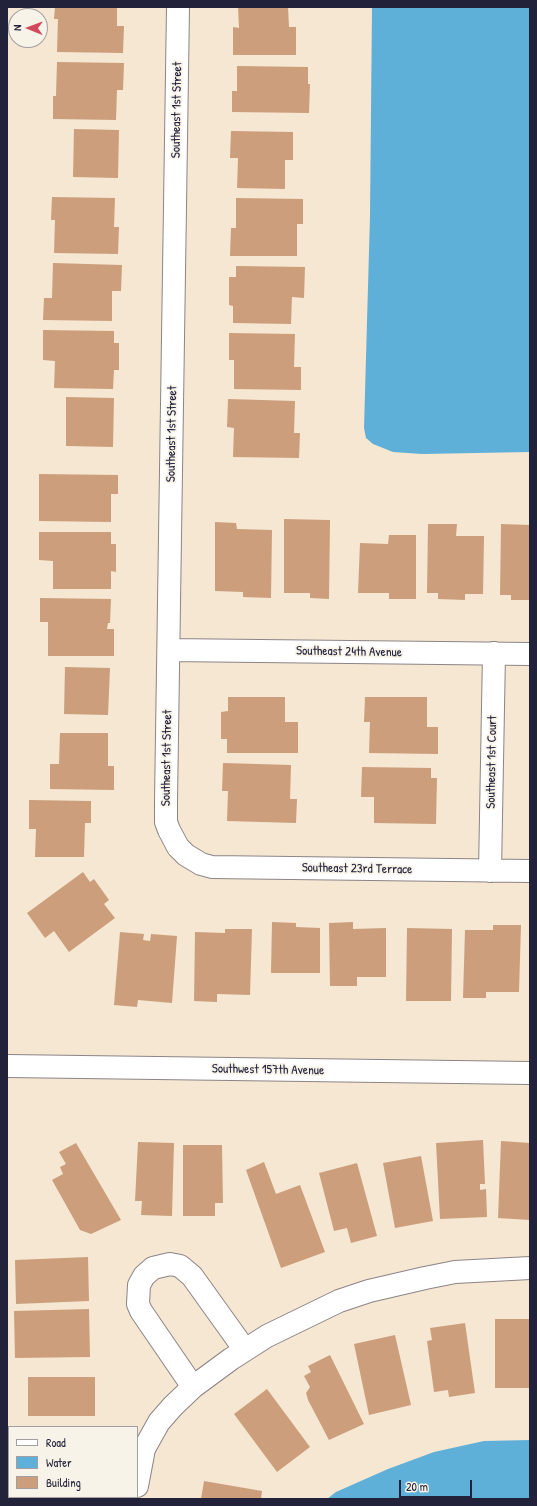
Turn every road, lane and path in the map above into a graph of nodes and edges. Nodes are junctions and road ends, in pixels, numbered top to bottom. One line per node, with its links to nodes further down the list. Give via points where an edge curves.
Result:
1 (178, 7): 2 (street, Southeast 1st Street)
2 (169, 650): 3 (street, Southeast 24th Avenue); 5 (street, Southeast 1st Street, via 166,822 173,839)
3 (494, 653): 4 (street, Southeast 24th Avenue); 6 (street, Southeast 1st Court)
4 (530, 654)
5 (186, 855): 6 (street, Southeast 23rd Terrace, via 212,867)
6 (490, 871): 7 (street, Southeast 23rd Terrace)
7 (530, 871)
8 (7, 1066): 9 (street, Southwest 157th Avenue)
9 (530, 1073)
10 (530, 1268): 11 (street, via 455,1272 369,1291 332,1304 267,1336)
11 (245, 1350): 12 (street); 12 (street, via 192,1276 177,1265 153,1268 139,1285 138,1304)
12 (193, 1387): 13 (street, via 173,1406 151,1434 144,1449)
13 (138, 1481)

